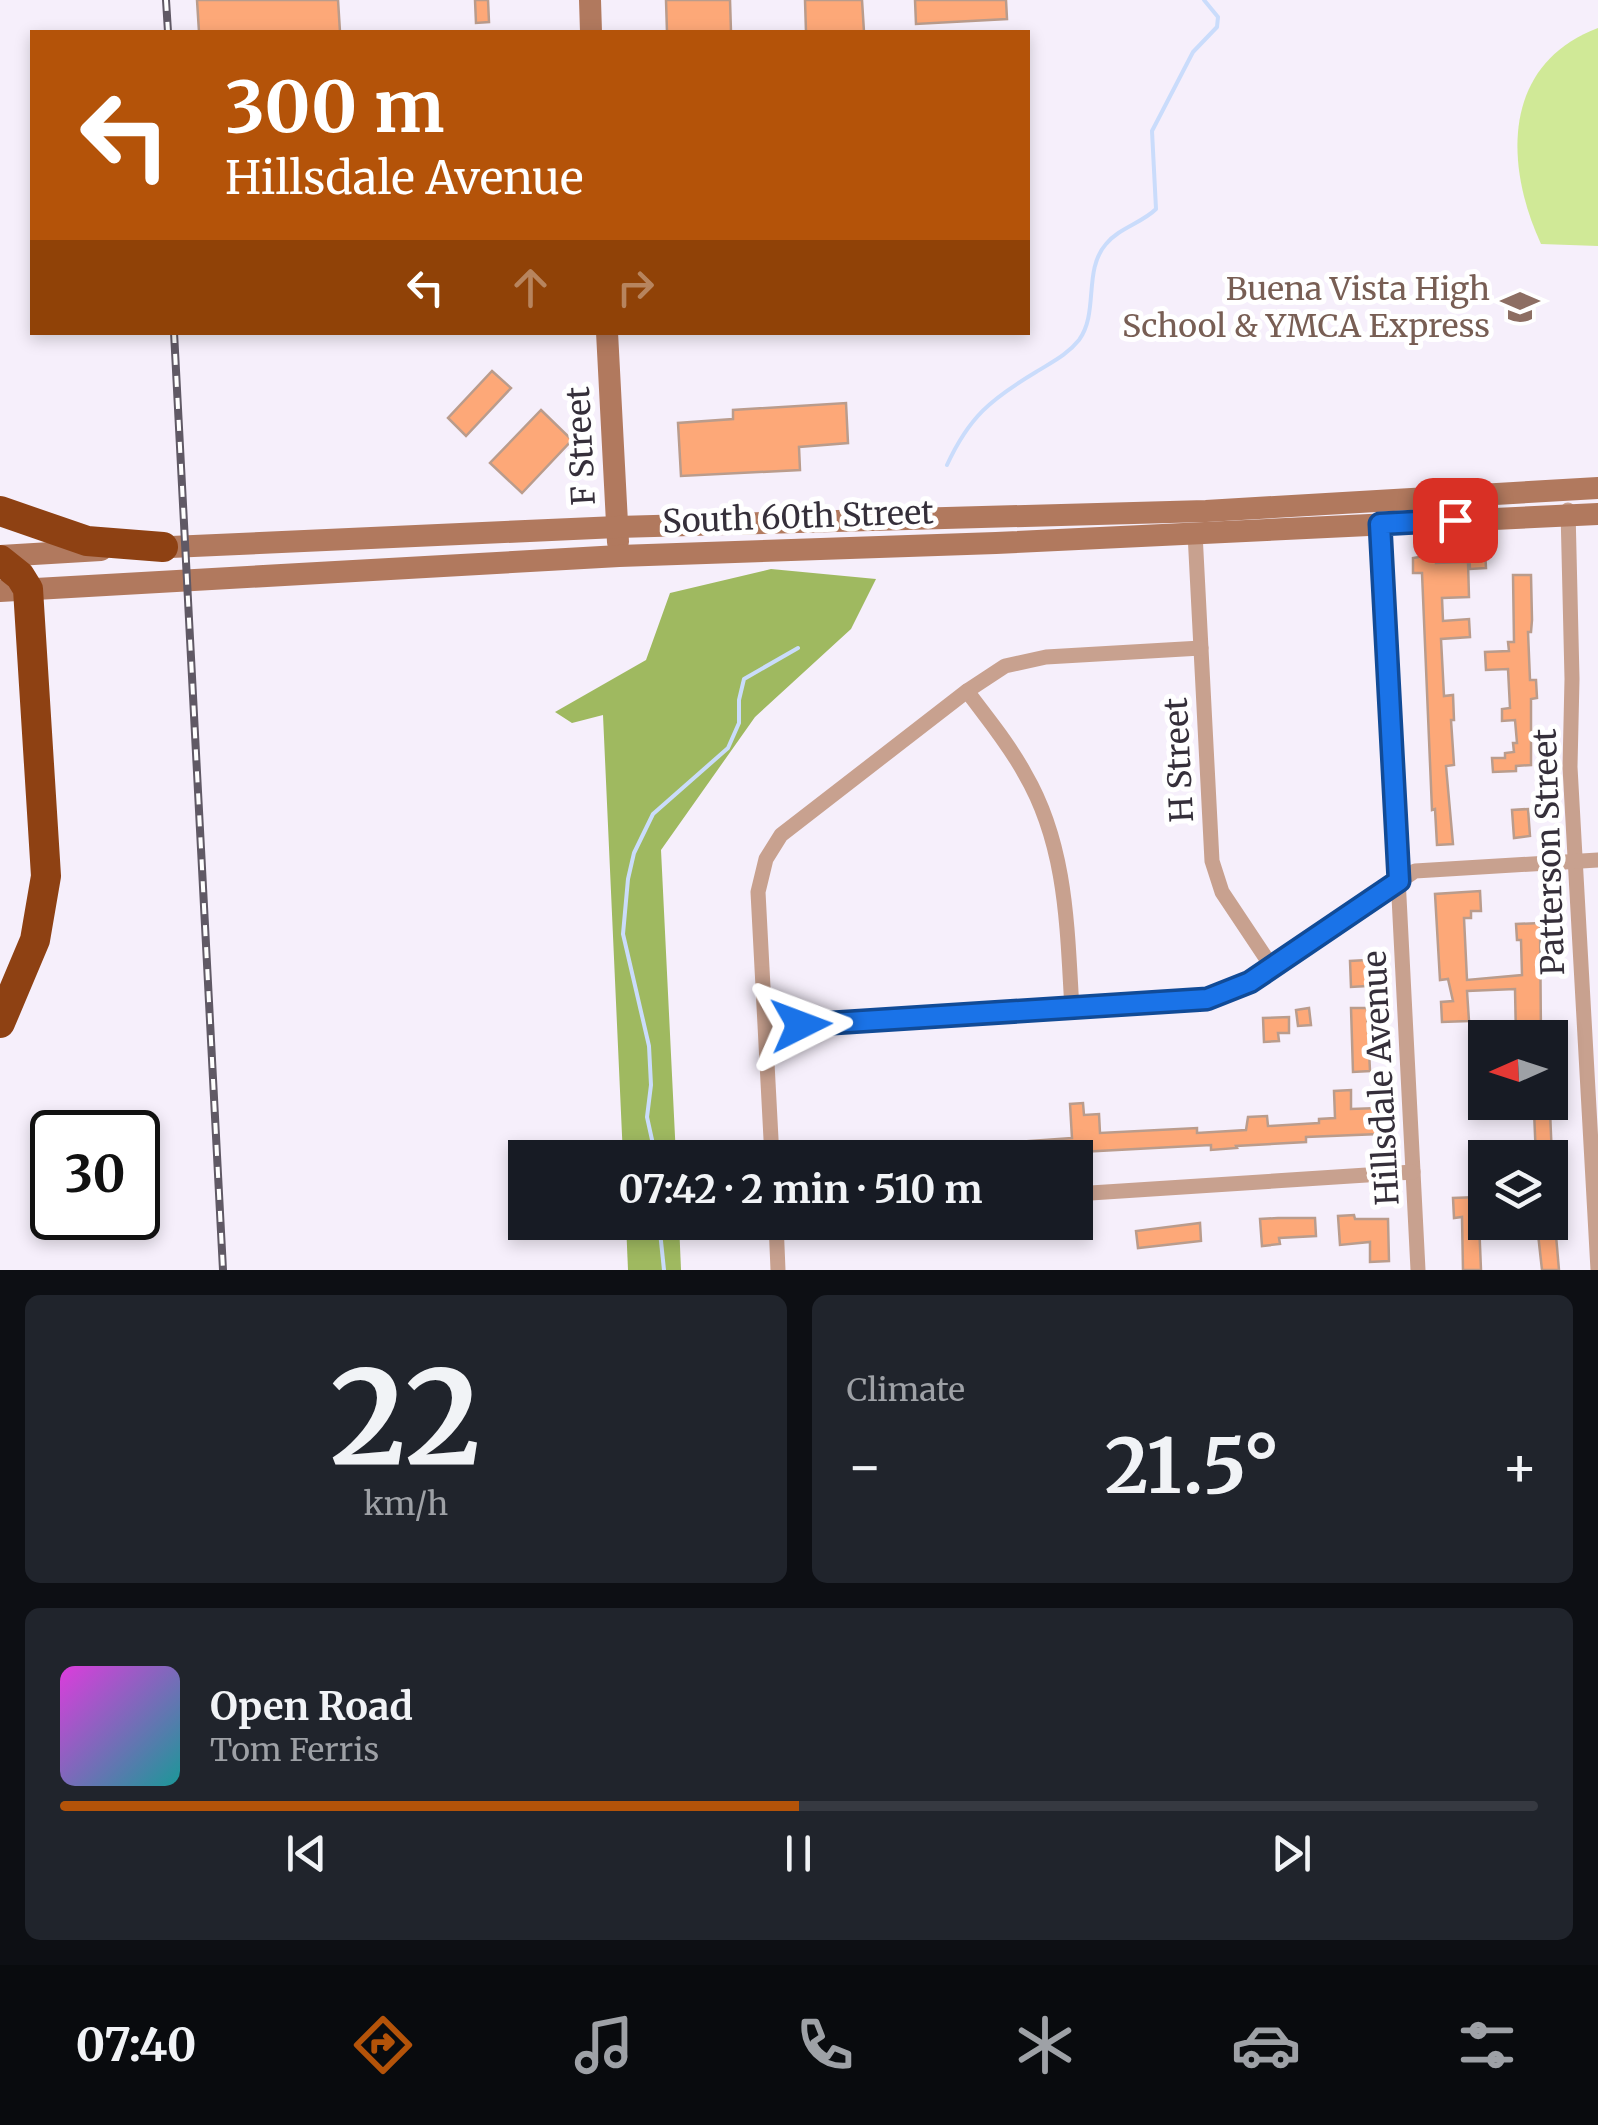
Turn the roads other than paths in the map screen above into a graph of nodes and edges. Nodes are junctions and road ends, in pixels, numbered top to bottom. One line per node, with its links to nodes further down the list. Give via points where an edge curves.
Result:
1 (590, 0): 2 (main road)
2 (592, 30)
3 (607, 335): 10 (main road, F Street)
4 (1598, 488): 5 (main road, South 60th Street)
5 (1568, 491): 8 (street, Patterson Street); 10 (main road, South 60th Street, via 1206,512)
6 (0, 511): 12 (highway, via 87,541)
7 (1598, 514): 8 (main road, South 60th Street)
8 (1568, 515): 9 (main road, South 60th Street); 19 (street, Patterson Street)
9 (1380, 524): 11 (main road, South 60th Street); 20 (street, Hillsdale Avenue)
10 (618, 527): 12 (main road, South 60th Street); 13 (main road, F Street)
11 (1196, 533): 13 (main road, South 60th Street); 16 (street, H Street)
12 (163, 547): 14 (main road, South 60th Street)
13 (619, 556): 15 (main road, South 60th Street)
14 (0, 558): 15 (highway, via 20,576)
15 (14, 590): 23 (highway, via 46,876 36,940)
16 (1202, 648): 17 (street, via 1025,660); 21 (street, H Street, via 1214,877)
17 (966, 691): 22 (street, via 1026,775 1051,836 1064,891); 25 (street, via 788,828 766,859 758,892)
18 (1598, 860): 19 (street)
19 (1574, 862): 20 (street, via 1415,871); 24 (street, Patterson Street)
20 (1399, 881): 21 (street); 27 (street, Hillsdale Avenue)
21 (1272, 967): 22 (street, via 1207,999)
22 (1072, 1009): 25 (street)
23 (0, 1024)
24 (1591, 1024): 28 (street, Patterson Street)
25 (766, 1029): 26 (street)
26 (771, 1140)
27 (1414, 1172): 29 (street); 32 (street, Hillsdale Avenue)
28 (1595, 1187): 33 (street, Patterson Street)
29 (1093, 1193)
30 (777, 1240): 31 (street)
31 (778, 1270)
32 (1418, 1270)
33 (1598, 1270)

